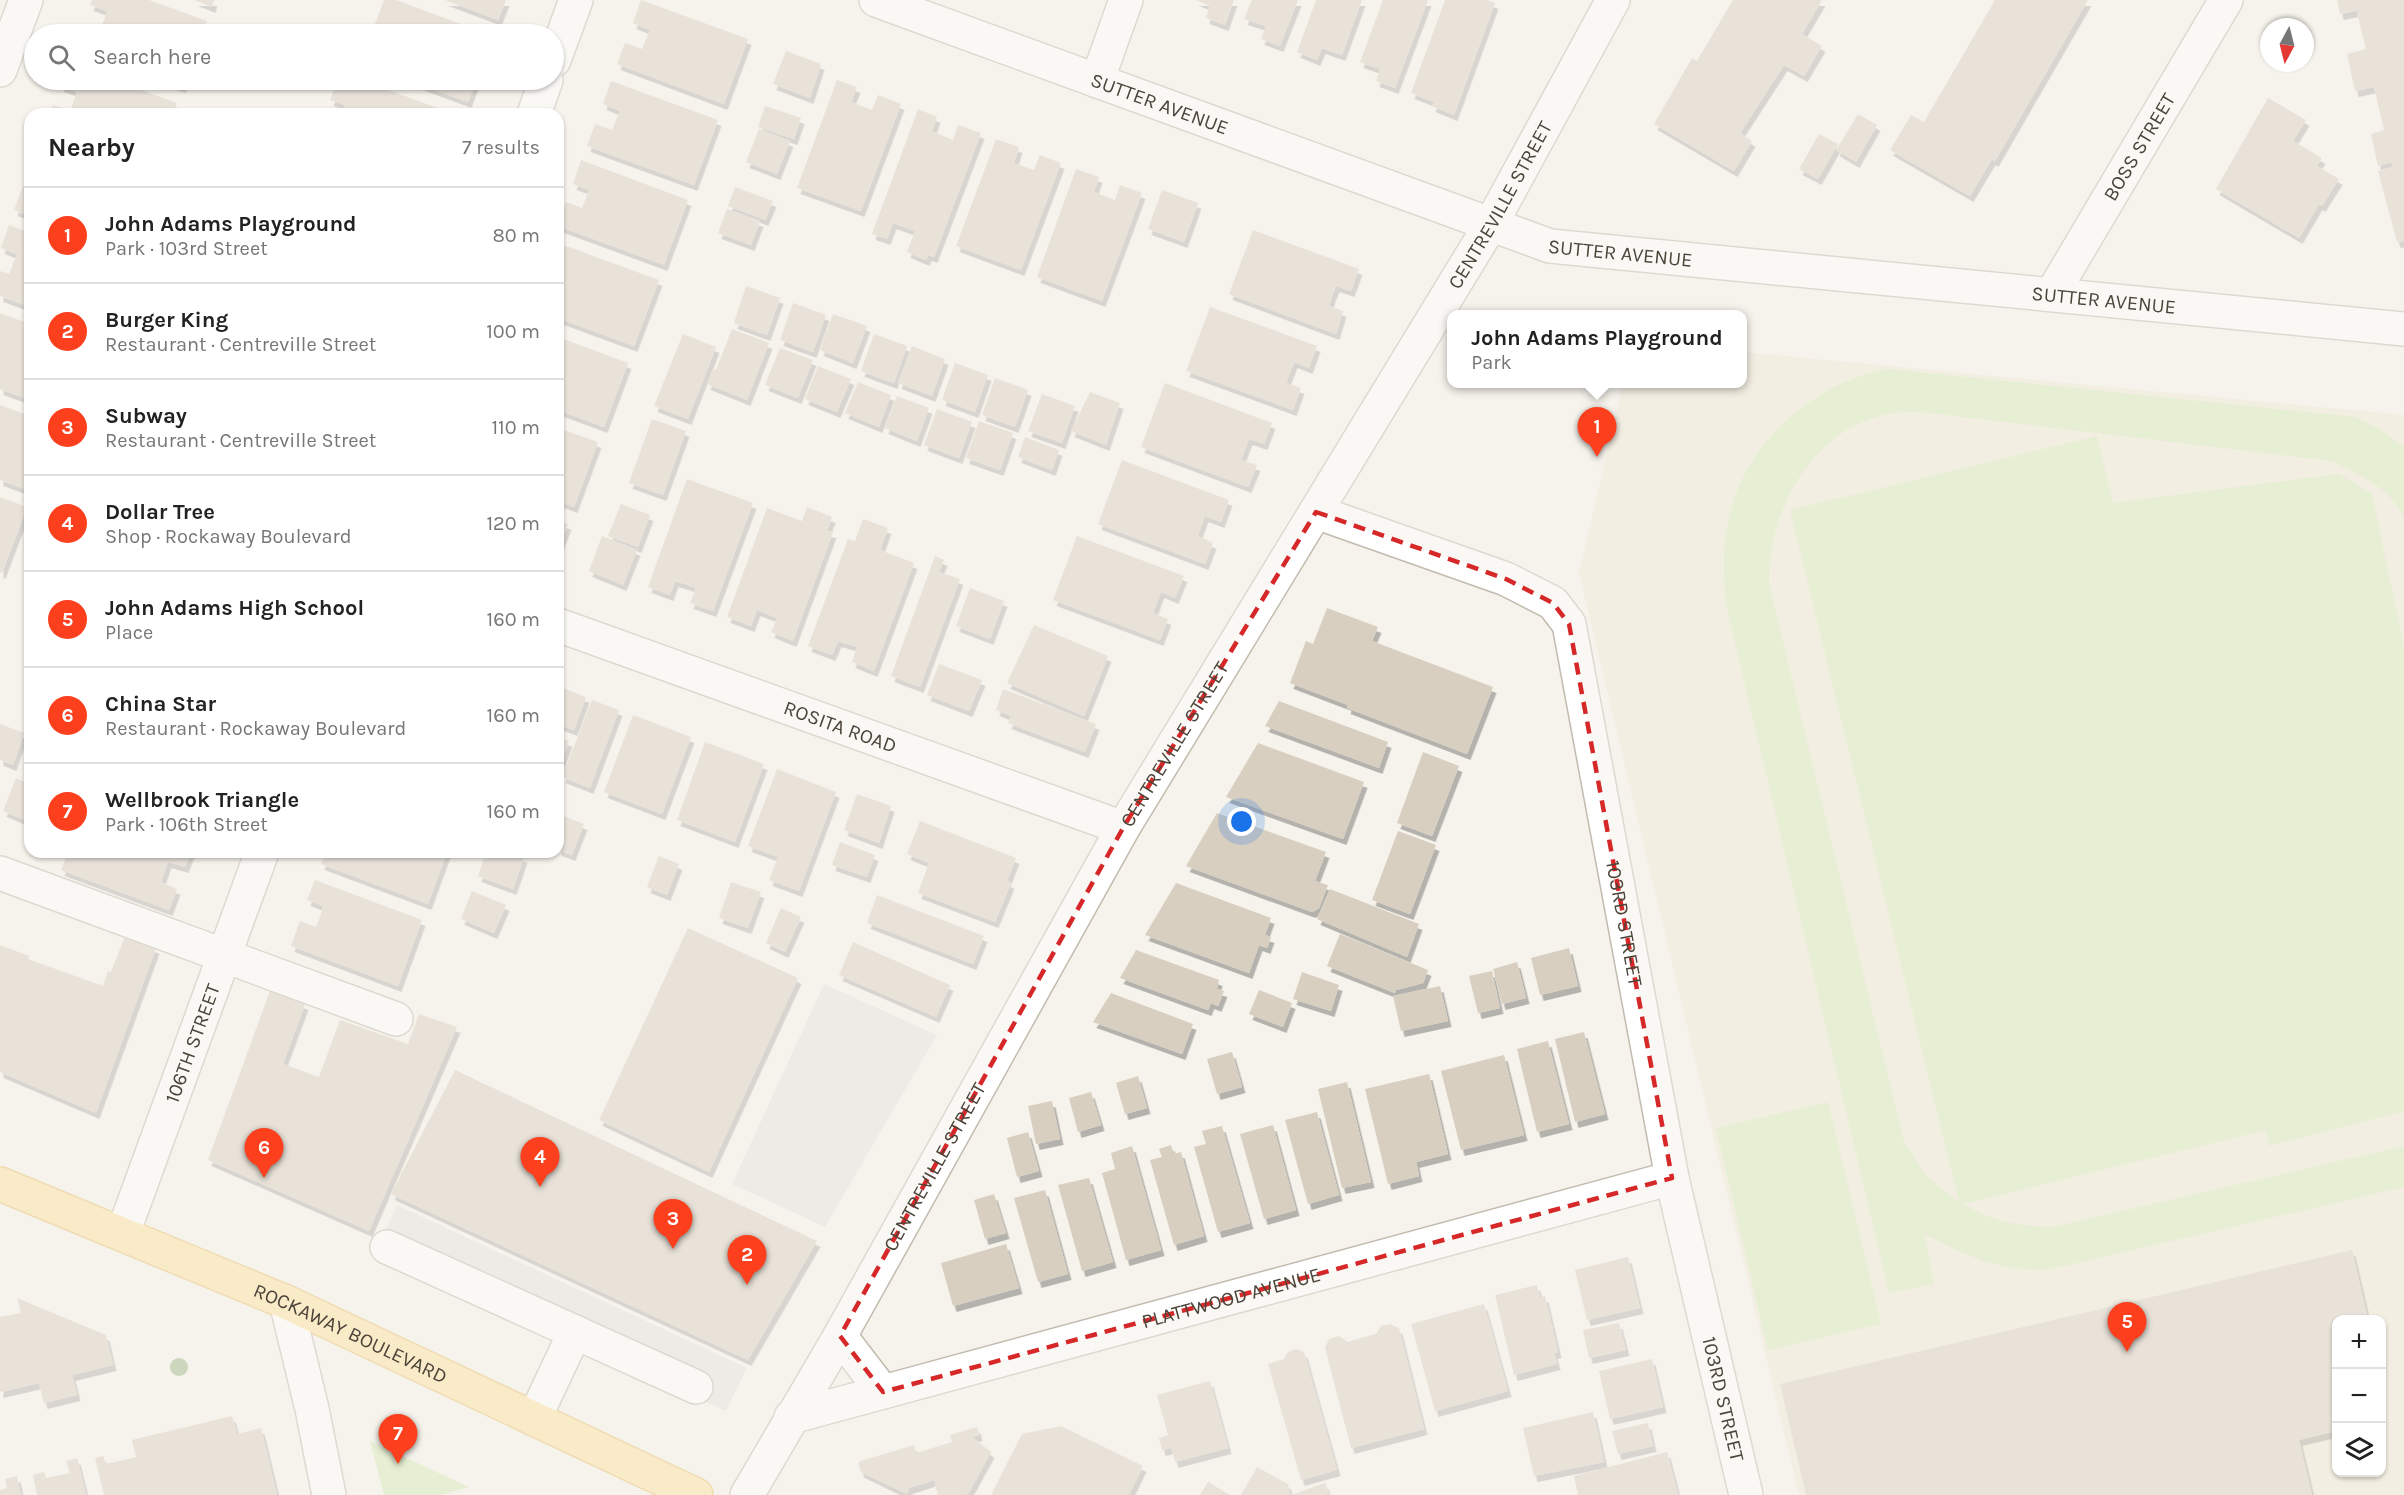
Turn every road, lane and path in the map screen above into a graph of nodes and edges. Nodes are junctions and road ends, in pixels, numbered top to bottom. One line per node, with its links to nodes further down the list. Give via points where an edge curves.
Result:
1 (26, 0): 8 (street)
2 (576, 0): 7 (street)
3 (876, 0): 9 (street, SUTTER AVENUE)
4 (1126, 0): 9 (street)
5 (1613, 0): 12 (street, CENTREVILLE STREET)
6 (2226, 0): 13 (street, BOSS STREET)
7 (564, 33)
8 (0, 70)
9 (1097, 81): 12 (street, SUTTER AVENUE)
10 (542, 90): 11 (street)
11 (536, 108)
12 (1491, 224): 13 (street, SUTTER AVENUE, via 1550,246); 15 (street, CENTREVILLE STREET)
13 (2052, 294): 14 (street, SUTTER AVENUE)
14 (2404, 329)
15 (1316, 512): 17 (street, CENTREVILLE STREET); 22 (street, 103RD STREET, via 1506,579 1553,603 1569,624)
16 (564, 627): 17 (street, ROSITA ROAD)
17 (1123, 828): 28 (street, CENTREVILLE STREET)
18 (260, 858): 20 (street, 106TH STREET)
19 (0, 873): 20 (street)
20 (224, 957): 21 (street); 24 (street, 106TH STREET)
21 (396, 1019)
22 (1672, 1178): 30 (street, PLATTWOOD AVENUE); 36 (street, 103RD STREET)
23 (0, 1184): 24 (main road, ROCKAWAY BOULEVARD)
24 (123, 1233): 26 (main road, ROCKAWAY BOULEVARD)
25 (387, 1247): 27 (street)
26 (286, 1302): 32 (main road, ROCKAWAY BOULEVARD); 33 (street)
27 (575, 1332): 29 (street); 32 (street)
28 (840, 1336): 30 (street); 31 (street, CENTREVILLE STREET)
29 (696, 1387)
30 (883, 1392): 31 (street, PLATTWOOD AVENUE)
31 (791, 1417): 35 (street, CENTREVILLE STREET)
32 (534, 1419): 34 (main road, ROCKAWAY BOULEVARD)
33 (329, 1495)
34 (696, 1495)
35 (747, 1495)
36 (1746, 1495)

